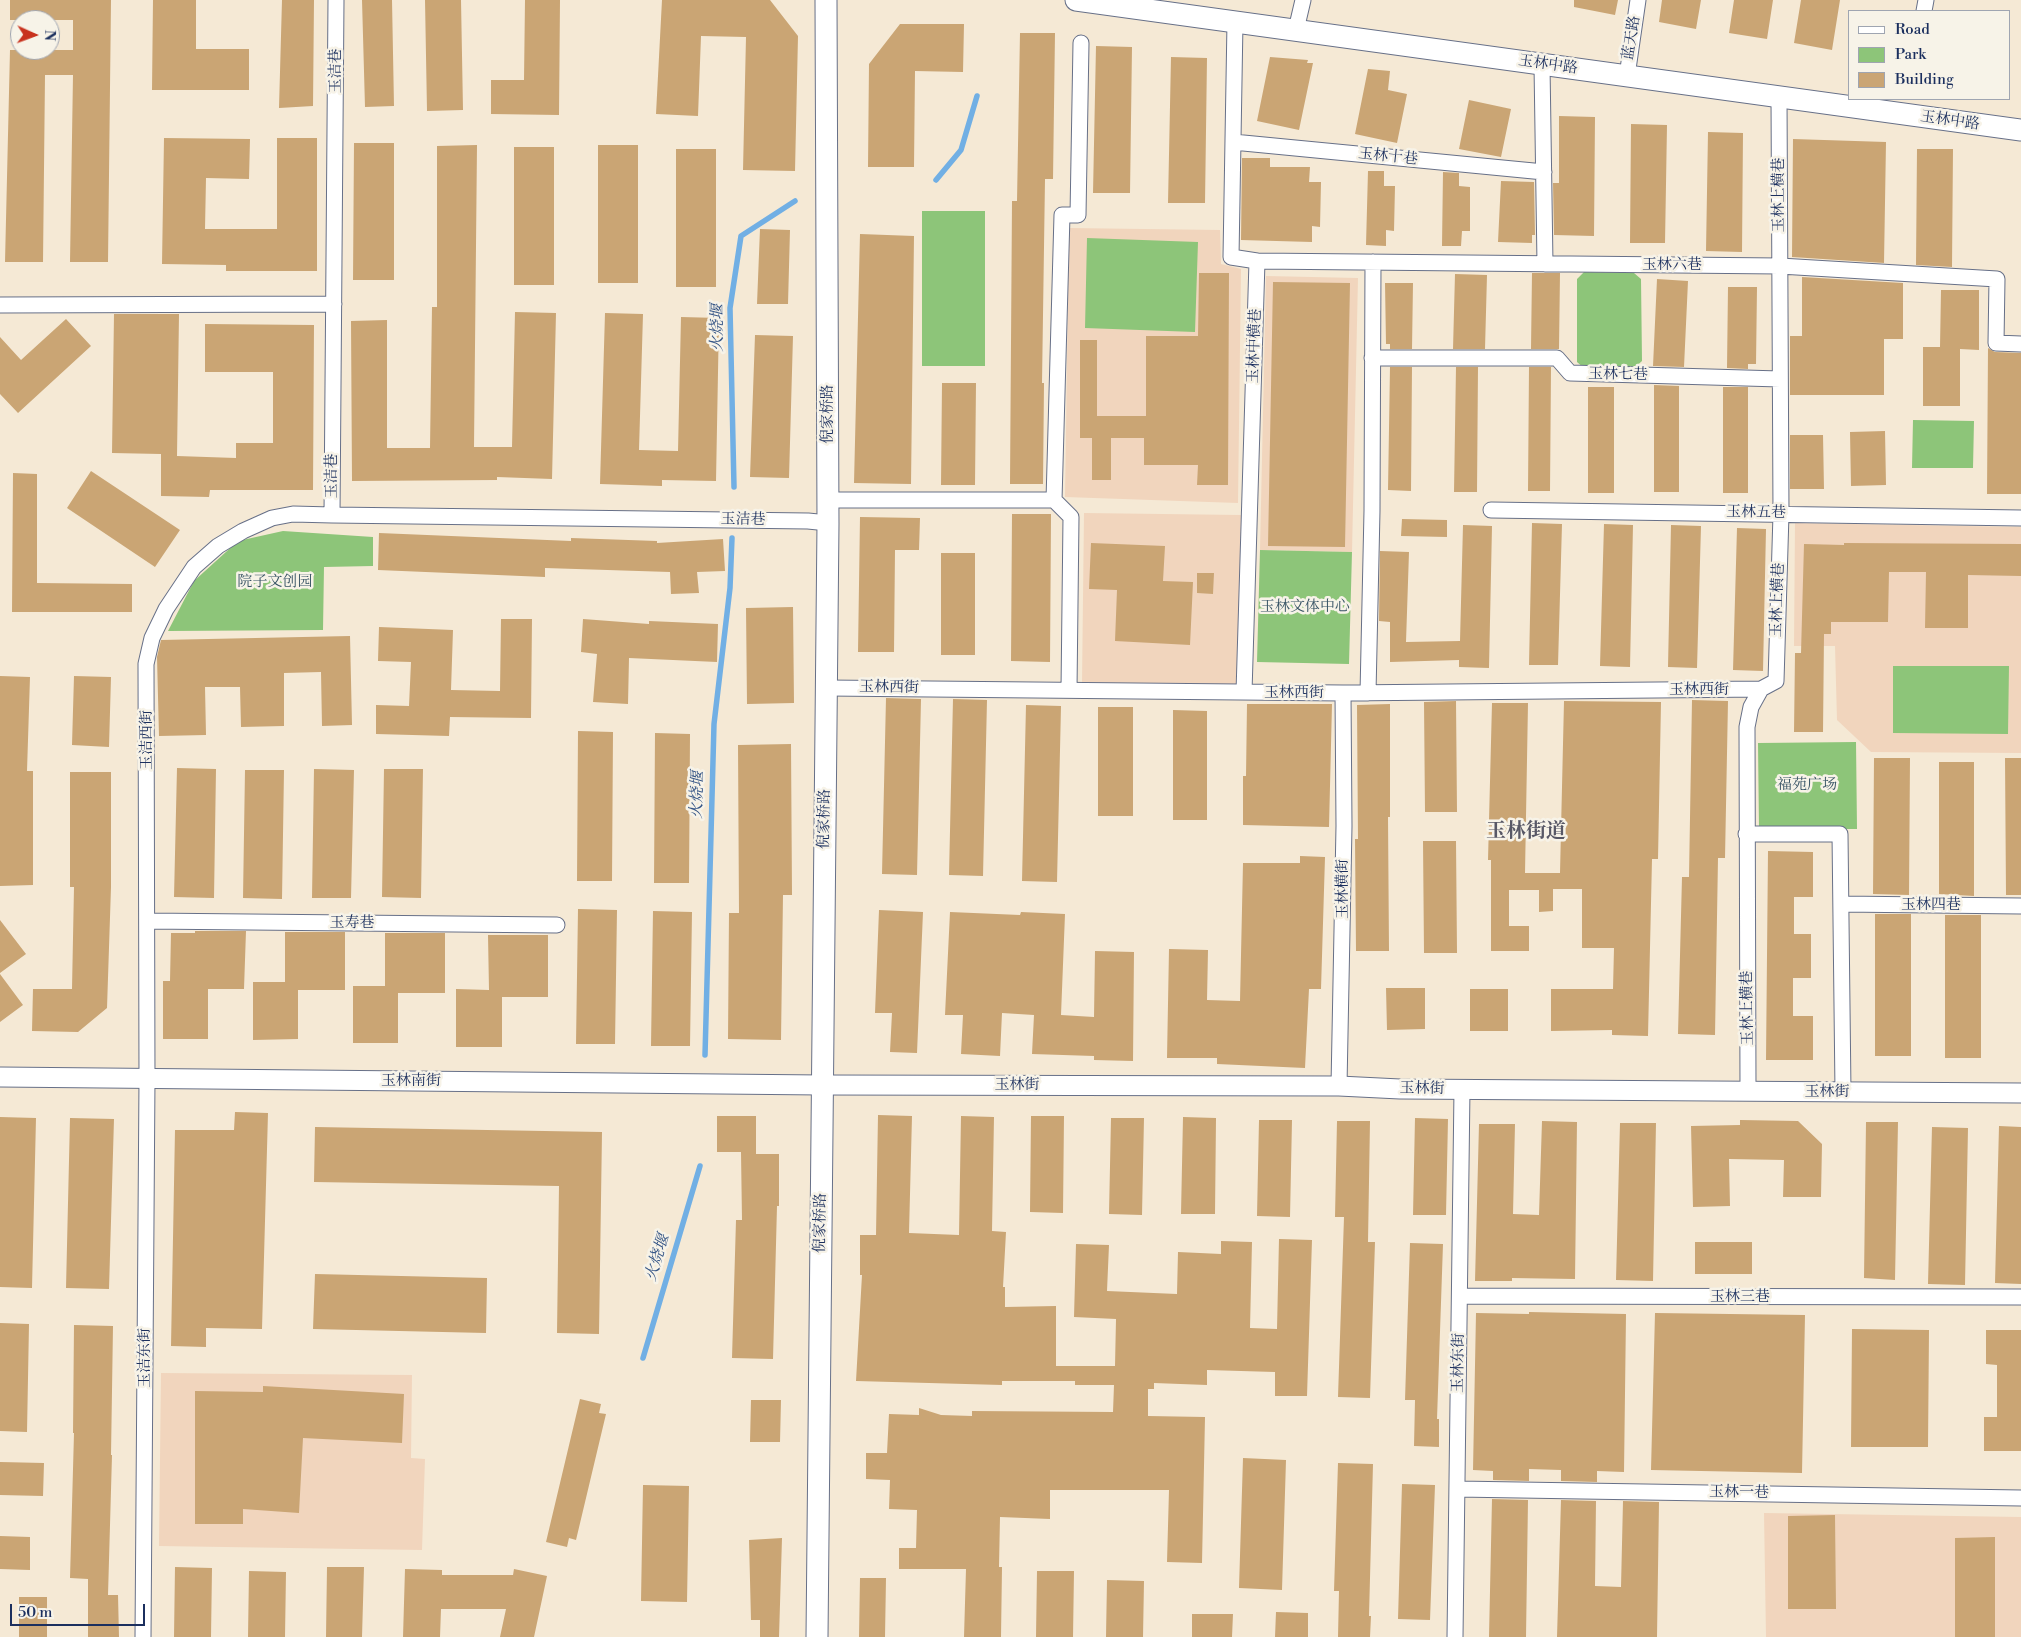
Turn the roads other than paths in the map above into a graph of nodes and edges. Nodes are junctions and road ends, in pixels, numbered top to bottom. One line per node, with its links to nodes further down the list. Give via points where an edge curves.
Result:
1 (336, 0): 19 (street, 玉洁巷)
2 (826, 0): 24 (main road, 倪家桥路)
3 (1076, 0): 6 (main road, 玉林中路)
4 (1303, 0): 7 (street)
5 (1638, 0): 10 (street, 蓝天路)
6 (1235, 22): 7 (main road, 玉林中路); 13 (street)
7 (1296, 30): 9 (main road, 玉林中路)
8 (1081, 43): 25 (street, via 1078,215 1062,215)
9 (1542, 64): 10 (main road, 玉林中路); 14 (street)
10 (1627, 76): 11 (main road, 玉林中路)
11 (1779, 97): 12 (main road, 玉林中路); 18 (street, 玉林上横巷)
12 (2021, 130)
13 (1233, 142): 14 (street, 玉林十巷); 15 (street, via 1231,257)
14 (1544, 172): 17 (street)
15 (1257, 261): 16 (street, 玉林六巷); 34 (street, 玉林中横巷)
16 (1373, 262): 17 (street, 玉林六巷); 22 (street)
17 (1545, 264): 18 (street, 玉林六巷)
18 (1780, 266): 21 (street, 玉林六巷, via 1997,279 1996,343); 23 (street, 玉林上横巷)
19 (334, 304): 20 (street); 28 (street, 玉洁巷)
20 (0, 305)
21 (2021, 344)
22 (1372, 358): 23 (street, 玉林七巷, via 1557,358 1570,373); 36 (street)
23 (1780, 379): 27 (street, 玉林上横巷)
24 (828, 500): 25 (street); 30 (main road, 倪家桥路)
25 (1054, 500): 32 (street, via 1071,517)
26 (1491, 510): 27 (street, 玉林五巷)
27 (1780, 514): 29 (street, 玉林五巷); 33 (street, 玉林上横巷, via 1776,682)
28 (332, 515): 30 (street, 玉洁巷); 40 (street, 玉洁西街, via 293,514 272,518 218,546 194,568 166,609 152,638 146,664)
29 (2021, 518)
30 (828, 523): 31 (main road, 倪家桥路)
31 (827, 688): 32 (street, 玉林西街); 44 (main road, 倪家桥路)
32 (1069, 690): 34 (street, 玉林西街)
33 (1761, 690): 36 (street, 玉林西街); 37 (street, 玉林上横巷, via 1751,707 1746,727)
34 (1244, 692): 35 (street, 玉林西街)
35 (1343, 693): 36 (street, 玉林西街); 45 (street, 玉林横街)
36 (1368, 693)
37 (1746, 834): 38 (street, via 1840,834); 47 (street, 玉林上横巷)
38 (1841, 904): 39 (street, 玉林四巷); 48 (street)
39 (2021, 906)
40 (147, 921): 41 (street, 玉寿巷); 43 (street, 玉洁西街)
41 (556, 925)
42 (0, 1077): 43 (street, 玉林南街)
43 (147, 1079): 44 (street, 玉林南街); 54 (street, 玉洁东街)
44 (822, 1085): 45 (street, 玉林街); 55 (main road, 倪家桥路)
45 (1339, 1086): 46 (street, 玉林街)
46 (1462, 1089): 47 (street, 玉林街); 50 (street, 玉林东街)
47 (1748, 1091): 48 (street, 玉林街)
48 (1843, 1092): 49 (street, 玉林街)
49 (2021, 1093)
50 (1460, 1296): 51 (street, 玉林三巷); 52 (street, 玉林东街)
51 (2021, 1297)
52 (1457, 1488): 53 (street, 玉林一巷); 56 (street, 玉林东街)
53 (2021, 1498)
54 (143, 1637)
55 (817, 1637)
56 (1455, 1637)

